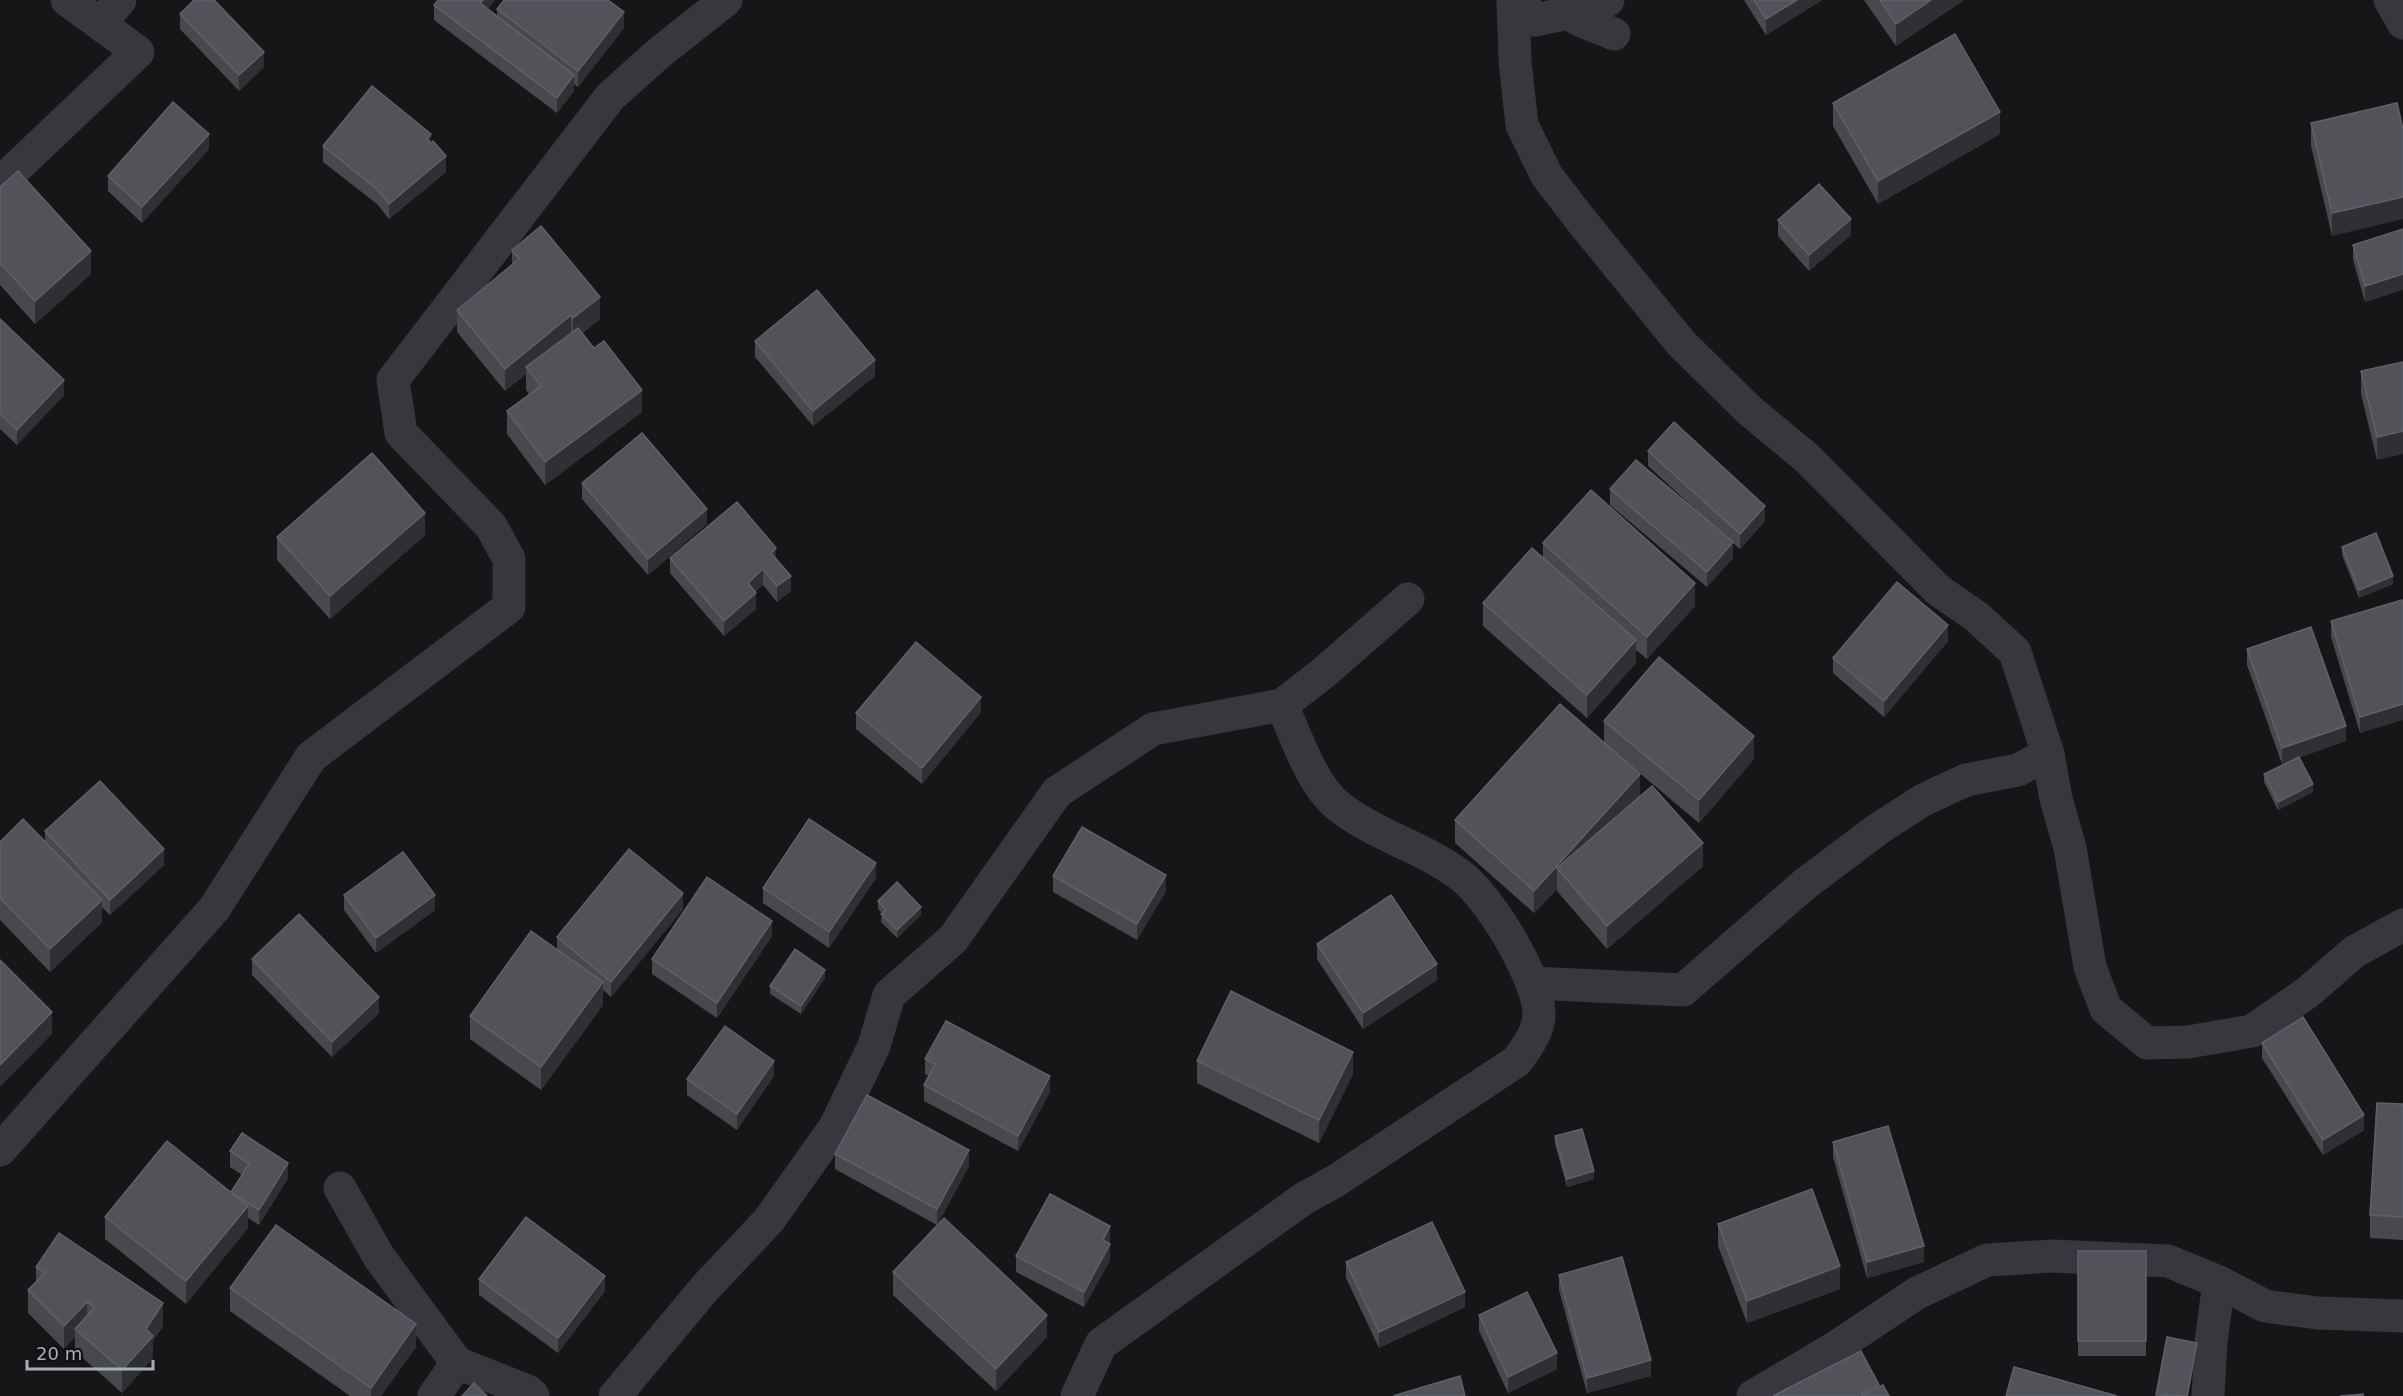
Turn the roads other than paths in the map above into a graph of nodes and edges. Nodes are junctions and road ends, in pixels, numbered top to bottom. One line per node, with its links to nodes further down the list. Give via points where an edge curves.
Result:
1 (67, 0): 6 (street)
2 (726, 0): 15 (street, via 610,97 393,380 401,433 491,526 509,559 509,608 311,757 214,909)
3 (1513, 0): 12 (street, via 1522,125 1547,176 1681,343 1749,410 1807,458 1938,590 1977,617 2015,652)
4 (1520, 0): 7 (street, via 1535,20)
5 (2390, 0): 8 (street)
6 (110, 12): 9 (street, via 138,52)
7 (1606, 14)
8 (2403, 23)
9 (0, 183)
10 (1408, 599): 11 (street)
11 (1281, 705): 14 (street, via 1318,782 1337,804 1382,834 1460,875 1498,920); 22 (street, via 1153,729 1057,792 953,939 889,995 874,1046 835,1127 769,1220 705,1288)
12 (2048, 754): 13 (street, via 2070,848 2090,967 2106,1009 2147,1043 2188,1042 2252,1031 2308,992 2354,952); 14 (street, via 2018,770 1966,780 1923,800 1878,829 1805,884 1683,990)
13 (2403, 926)
14 (1532, 982): 23 (street, via 1538,1022 1517,1061 1303,1199 1101,1344)
15 (0, 1150)
16 (340, 1188): 19 (street, via 379,1257)
17 (2219, 1282): 18 (street, via 2265,1306 2318,1313); 24 (street, via 2168,1261 2052,1256 1987,1260 1917,1293); 25 (street)
18 (2403, 1316)
19 (458, 1363): 20 (street); 21 (street, via 528,1390)
20 (434, 1396)
21 (533, 1396)
22 (615, 1396)
23 (1077, 1396)
24 (1753, 1396)
25 (2208, 1396)

